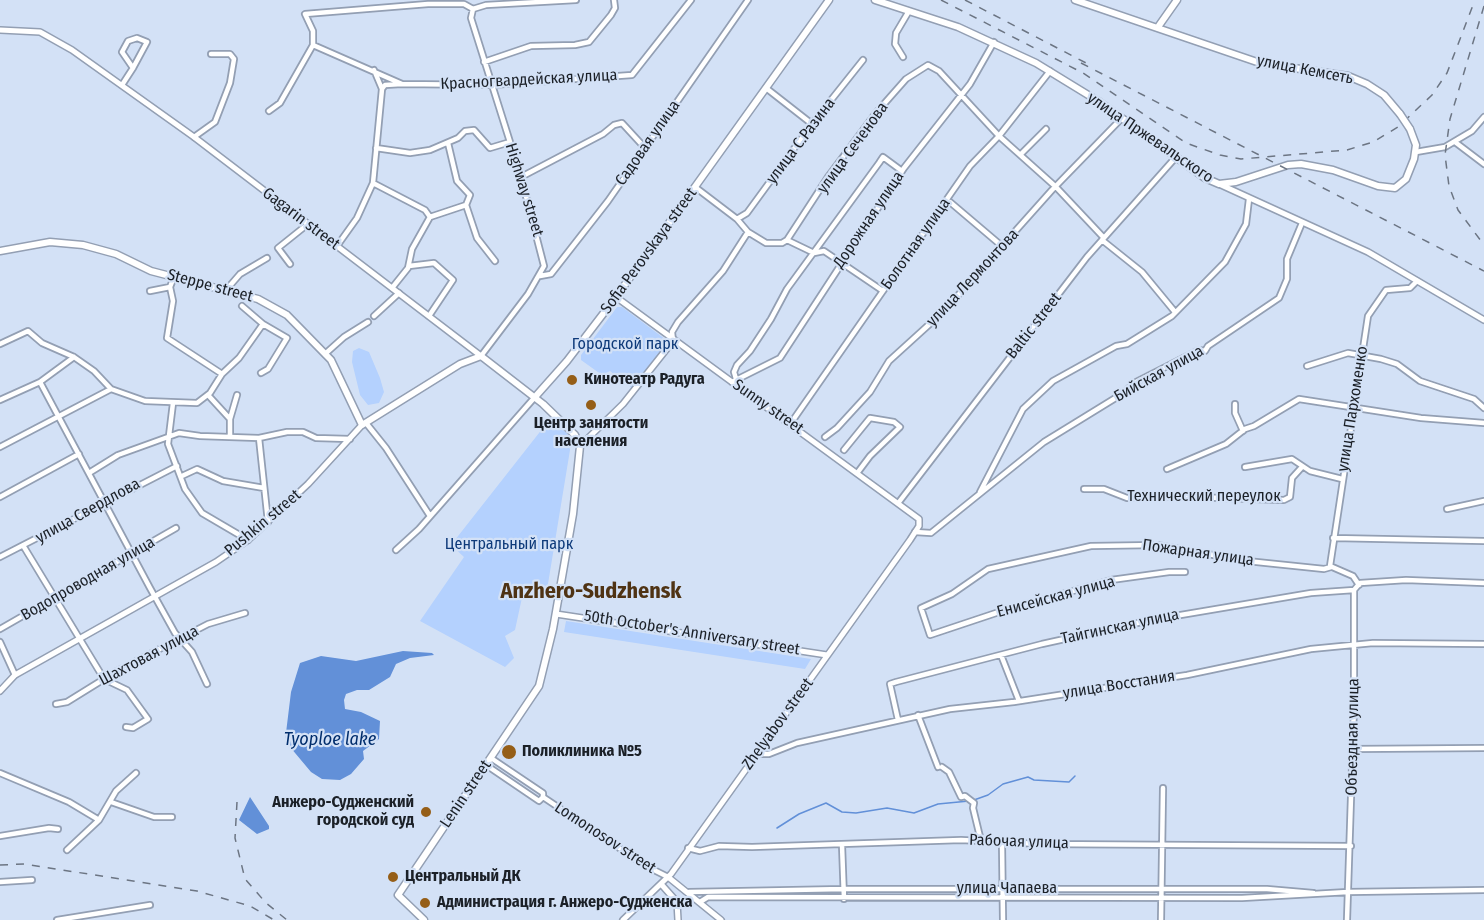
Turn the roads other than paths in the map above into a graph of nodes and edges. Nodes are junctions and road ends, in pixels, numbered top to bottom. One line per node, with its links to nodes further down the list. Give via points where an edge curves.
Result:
1 (576, 0): 9 (street)
2 (614, 0): 18 (street, via 611,15 589,42 531,46)
3 (691, 0): 24 (street, Красногвардейская улица, via 632,75)
4 (748, 0): 39 (street, Садовая улица)
5 (829, 0): 25 (main road, Sofia Perovskaya street)
6 (875, 0): 10 (main road, улица Пржевальского)
7 (1075, 0): 11 (main road, улица Кемсеть)
8 (1177, 0): 11 (main road)
9 (473, 9): 14 (street, via 464,4 428,4 305,14 313,31); 18 (street, Highway street, via 471,18)
10 (909, 11): 13 (main road, улица Пржевальского); 16 (street, via 896,33 895,44)
11 (1158, 27): 40 (main road, улица Кемсеть, bridge, via 1260,63 1348,76 1377,91 1400,114 1410,129)
12 (0, 30): 23 (street, Gagarin street, via 52,36)
13 (994, 42): 21 (main road, улица Пржевальского); 27 (street, Дорожная улица)
14 (313, 45): 20 (street, Красногвардейская улица); 28 (street, via 280,103)
15 (211, 54): 34 (street, via 230,54 234,59 230,83 215,122)
16 (903, 57)
17 (863, 60): 31 (street, улица С.Разина)
18 (484, 62): 24 (street, Highway street)
19 (133, 68): 19 (street, via 147,42 137,38 128,41 122,52); 23 (street)
20 (374, 70): 22 (street, Красногвардейская улица); 26 (street)
21 (1050, 71): 30 (main road, улица Пржевальского); 33 (street, Болотная улица)
22 (402, 84): 24 (street, Красногвардейская улица); 26 (street, Красногвардейская улица, via 385,85)
23 (122, 85): 34 (street, Gagarin street)
24 (491, 85): 36 (street, Highway street)
25 (766, 88): 31 (street); 48 (main road, Sofia Perovskaya street)
26 (382, 89): 38 (street)
27 (961, 97): 33 (street); 44 (street, Дорожная улица); 59 (street, улица Сеченова, via 939,71 927,65 906,79 828,177)
28 (269, 111)
29 (1484, 117): 35 (street)
30 (1122, 118): 42 (main road, улица Пржевальского); 49 (street, улица Лермонтова)
31 (812, 124): 54 (street, улица С.Разина, via 747,213)
32 (1046, 129): 41 (street)
33 (999, 136): 41 (street); 51 (street, Болотная улица, via 970,166)
34 (194, 137): 56 (street, Gagarin street)
35 (1456, 141): 40 (street); 43 (street)
36 (510, 142): 37 (street, via 490,148 474,130 465,131); 45 (street, Highway street)
37 (448, 143): 38 (street, via 410,153); 52 (street, via 457,181 470,195)
38 (376, 148): 46 (street)
39 (645, 148): 45 (street, via 622,123); 69 (street, Садовая улица, via 562,261 551,274)
40 (1416, 152): 47 (main road, via 1406,179 1391,188 1301,164)
41 (1020, 155): 49 (street)
42 (1176, 157): 47 (main road, улица Пржевальского); 58 (street, Baltic street)
43 (1484, 164)
44 (902, 171): 63 (street, via 883,157); 66 (street, Дорожная улица)
45 (522, 177): 69 (street, Highway street, via 542,250 544,266)
46 (373, 183): 53 (street, via 425,210); 60 (street, via 357,218)
47 (1219, 184): 50 (street, улица Пржевальского)
48 (695, 187): 54 (street); 78 (main road, Sofia Perovskaya street)
49 (1056, 187): 58 (street); 61 (street, улица Лермонтова)
50 (1249, 199): 55 (street, улица Пржевальского); 80 (street, Бийская улица, via 1246,224 1226,262)
51 (945, 202): 61 (street, via 957,207); 76 (street, Болотная улица)
52 (466, 205): 53 (street); 65 (street, via 477,238)
53 (430, 217): 68 (street, via 412,249)
54 (737, 219): 57 (street)
55 (1302, 223): 71 (street, улица Пржевальского, via 1368,252); 132 (street, Бийская улица, via 1287,259 1287,279 1279,298 1205,351 1199,350 1136,382 1044,442)
56 (308, 224): 60 (street, Gagarin street); 67 (street, via 278,248)
57 (748, 232): 59 (street, via 766,243); 86 (street, via 723,271 678,322 672,332)
58 (1103, 239): 80 (street, via 1142,272); 134 (street, Baltic street)
59 (787, 240): 63 (street)
60 (337, 246): 73 (street, Gagarin street)
61 (1003, 247): 113 (street, улица Лермонтова, via 944,311 889,361 870,392)
62 (0, 251): 70 (main road, Steppe street, via 50,242 83,245)
63 (814, 253): 66 (street, via 824,250); 95 (street, via 737,365)
64 (267, 258): 74 (street, via 240,274)
65 (495, 261)
66 (841, 262): 76 (street); 95 (street, Дорожная улица, via 780,358)
67 (290, 264)
68 (409, 266): 73 (street); 82 (street, via 434,263 453,280)
69 (540, 276): 89 (street)
70 (174, 278): 72 (street); 74 (main road, Steppe street)
71 (1417, 281): 83 (street, улица Пржевальского); 90 (street, улица Пархоменко, via 1410,288 1386,290 1379,297 1368,316)
72 (170, 287): 75 (street); 94 (street, via 173,301 167,338)
73 (392, 288): 77 (street, Gagarin street)
74 (227, 289): 88 (main road, Steppe street, via 258,299 287,315)
75 (150, 291)
76 (883, 291): 108 (street, Болотная улица)
77 (399, 293): 81 (street); 82 (street, Gagarin street)
78 (616, 297): 86 (street, Sunny street); 100 (main road, Sofia Perovskaya street)
79 (242, 306): 85 (street)
80 (1175, 312): 132 (street, Бийская улица, via 1142,335 1053,381 1023,410)
81 (374, 316)
82 (429, 316): 89 (street, Gagarin street)
83 (1484, 320)
84 (368, 322): 88 (street)
85 (262, 324): 93 (street, via 287,338 268,369); 94 (street, via 239,358)
86 (673, 341): 95 (street, Sunny street); 117 (street, via 629,397)
87 (0, 344): 91 (street, via 28,331 42,343)
88 (326, 354): 110 (main road, Steppe street)
89 (481, 356): 100 (main road, Gagarin street); 110 (main road, Pushkin street, via 460,364)
90 (1361, 356): 92 (street, via 1348,353); 104 (street, улица Пархоменко); 105 (street, via 1397,364 1420,381 1468,396)
91 (74, 357): 96 (street); 97 (street, via 94,370)
92 (1307, 366)
93 (261, 373)
94 (222, 374): 98 (street)
95 (734, 381): 108 (street, Sunny street)
96 (40, 382): 101 (street); 106 (street)
97 (111, 389): 102 (street, via 145,401); 106 (street)
98 (209, 394): 102 (street, via 197,403); 107 (street)
99 (237, 395): 107 (street)
100 (534, 398): 117 (main road, Gagarin street, via 567,426); 137 (street, Sofia Perovskaya street)
101 (0, 400)
102 (173, 403): 114 (street)
103 (1235, 404): 111 (street)
104 (1353, 407): 109 (street); 111 (street, via 1299,399); 128 (street, улица Пархоменко)
105 (1484, 408)
106 (59, 417): 118 (street); 120 (street)
107 (230, 419): 112 (street)
108 (791, 423): 125 (street, Sunny street)
109 (1484, 423)
110 (364, 424): 116 (street, Pushkin street); 137 (street, via 386,448)
111 (1243, 431): 124 (street, via 1226,444)
112 (230, 437): 114 (street, via 179,433); 115 (street)
113 (825, 437)
114 (169, 438): 121 (street); 126 (street, via 118,455)
115 (260, 438): 116 (street, via 303,432 324,439); 129 (street)
116 (350, 439): 139 (street, Pushkin street)
117 (580, 446): 157 (main road, Lenin street)
118 (0, 447)
119 (844, 450): 125 (street, via 870,418 894,422 900,427)
120 (79, 454): 126 (street); 131 (street)
121 (177, 466): 127 (street); 135 (street, улица Свердлова)
122 (1245, 467): 123 (street, via 1292,459)
123 (1302, 467): 128 (street); 130 (street, Технический переулок, via 1292,478 1290,497 1284,500 1127,498 1104,489)
124 (1167, 470)
125 (858, 472): 134 (street, Sunny street)
126 (89, 473): 135 (street)
127 (182, 476): 129 (street, via 197,470 223,481); 143 (street, via 202,513)
128 (1342, 479): 142 (street, улица Пархоменко, via 1341,507)
129 (264, 488): 139 (street)
130 (1084, 489)
131 (0, 497)
132 (975, 499): 141 (street, Бийская улица, via 931,532)
133 (1484, 501): 136 (street)
134 (899, 502): 138 (street, Sunny street)
135 (105, 503): 145 (street, улица Свердлова); 147 (street)
136 (1447, 508)
137 (430, 516): 146 (street, Sofia Perovskaya street)
138 (919, 519): 141 (street, Zhelyabov street)
139 (268, 522): 143 (street, Pushkin street)
140 (176, 528): 147 (street, Водопроводная улица)
141 (915, 532): 165 (street, Zhelyabov street)
142 (1333, 538): 144 (street); 149 (street, улица Пархоменко)
143 (248, 540): 154 (street, Pushkin street)
144 (1484, 541)
145 (24, 547): 148 (street, улица Свердлова); 155 (street)
146 (396, 550)
147 (132, 554): 154 (street); 155 (street, Водопроводная улица)
148 (0, 557)
149 (1331, 567): 152 (street, Пожарная улица, via 1353,576); 159 (street, Пожарная улица, via 1247,561 1157,545 1091,546 988,569 952,594 921,608)
150 (1185, 572): 159 (street, Енисейская улица, via 1112,580)
151 (1484, 583): 152 (street, via 1406,580)
152 (1360, 584): 153 (street)
153 (1354, 590): 163 (street, Объездная улица); 166 (street, Тайгинская улица, via 1213,608)
154 (155, 596): 160 (street, Pushkin street); 161 (street)
155 (54, 598): 158 (street, Водопроводная улица); 160 (street)
156 (245, 613): 161 (street, Шахтовая улица, via 208,624)
157 (556, 614): 165 (street, 50th October's Anniversary street); 179 (main road, Lenin street, via 539,686)
158 (0, 628)
159 (930, 635)
160 (79, 639): 167 (street, Pushkin street); 168 (street)
161 (181, 639): 168 (street, Шахтовая улица); 169 (street, via 192,652)
162 (0, 642): 167 (street)
163 (1354, 644): 164 (street, улица Восстания); 171 (street, улица Восстания); 177 (street, Объездная улица)
164 (1484, 644)
165 (827, 655): 178 (street, Zhelyabov street)
166 (1001, 655): 171 (street); 174 (street, Тайгинская улица, via 890,684)
167 (15, 675): 170 (street, Pushkin street)
168 (104, 679): 172 (street, Шахтовая улица, via 67,702); 175 (street, via 127,690 148,719 133,728)
169 (207, 684)
170 (0, 691)
171 (1019, 701): 173 (street, улица Восстания)
172 (56, 704)
173 (918, 715): 174 (street, улица Восстания); 190 (street, via 940,767 949,772 961,797 974,802)
174 (898, 720): 178 (street, улица Восстания)
175 (126, 727)
176 (1484, 748): 177 (street)
177 (1352, 749): 194 (street, Объездная улица)
178 (757, 754): 195 (street, Zhelyabov street)
179 (491, 758): 180 (main road, Lenin street); 184 (street, Lomonosov street, via 543,793)
180 (486, 765): 184 (street, Lomonosov street, via 539,801); 214 (main road, Lenin street, via 398,895)
181 (0, 773): 187 (street, via 69,802)
182 (136, 773): 185 (street, via 116,791)
183 (1163, 788): 193 (street)
184 (543, 797): 197 (street, Lomonosov street)
185 (111, 802): 186 (street, via 154,817); 187 (street)
186 (172, 817)
187 (99, 820): 196 (street)
188 (58, 829): 189 (street)
189 (0, 836)
190 (981, 841): 191 (street, Рабочая улица); 192 (street, Рабочая улица)
191 (1002, 843): 193 (street, Рабочая улица); 202 (street)
192 (842, 845): 195 (street, Рабочая улица); 201 (street)
193 (1163, 845): 194 (street, Рабочая улица); 203 (street)
194 (1351, 846): 206 (street, Объездная улица)
195 (688, 848): 197 (street, Zhelyabov street)
196 (67, 850)
197 (668, 877): 200 (street, Zhelyabov street); 205 (street)
198 (32, 879): 199 (street)
199 (0, 882)
200 (661, 884): 215 (street, Zhelyabov street); 216 (street, via 677,902)
201 (844, 889): 202 (street, улица Чапаева); 205 (street, улица Чапаева); 210 (street)
202 (1004, 889): 203 (street, улица Чапаева); 208 (street)
203 (1162, 889): 207 (street, улица Чапаева, via 1267,889); 209 (street)
204 (1484, 890): 206 (street, улица Чапаева)
205 (689, 892): 211 (street)
206 (1348, 892): 207 (street, улица Чапаева); 220 (street, Объездная улица)
207 (1325, 894): 209 (street, улица Чапаева)
208 (1003, 898): 209 (street, улица Чапаева); 210 (street, улица Чапаева); 218 (street)
209 (1161, 898): 219 (street)
210 (844, 899): 211 (street, улица Чапаева, via 708,897)
211 (700, 902): 217 (street)
212 (150, 905): 213 (street)
213 (57, 920)
214 (424, 920)
215 (623, 920)
216 (678, 920)
217 (720, 920)
218 (1003, 920)
219 (1161, 920)
220 (1347, 920)

